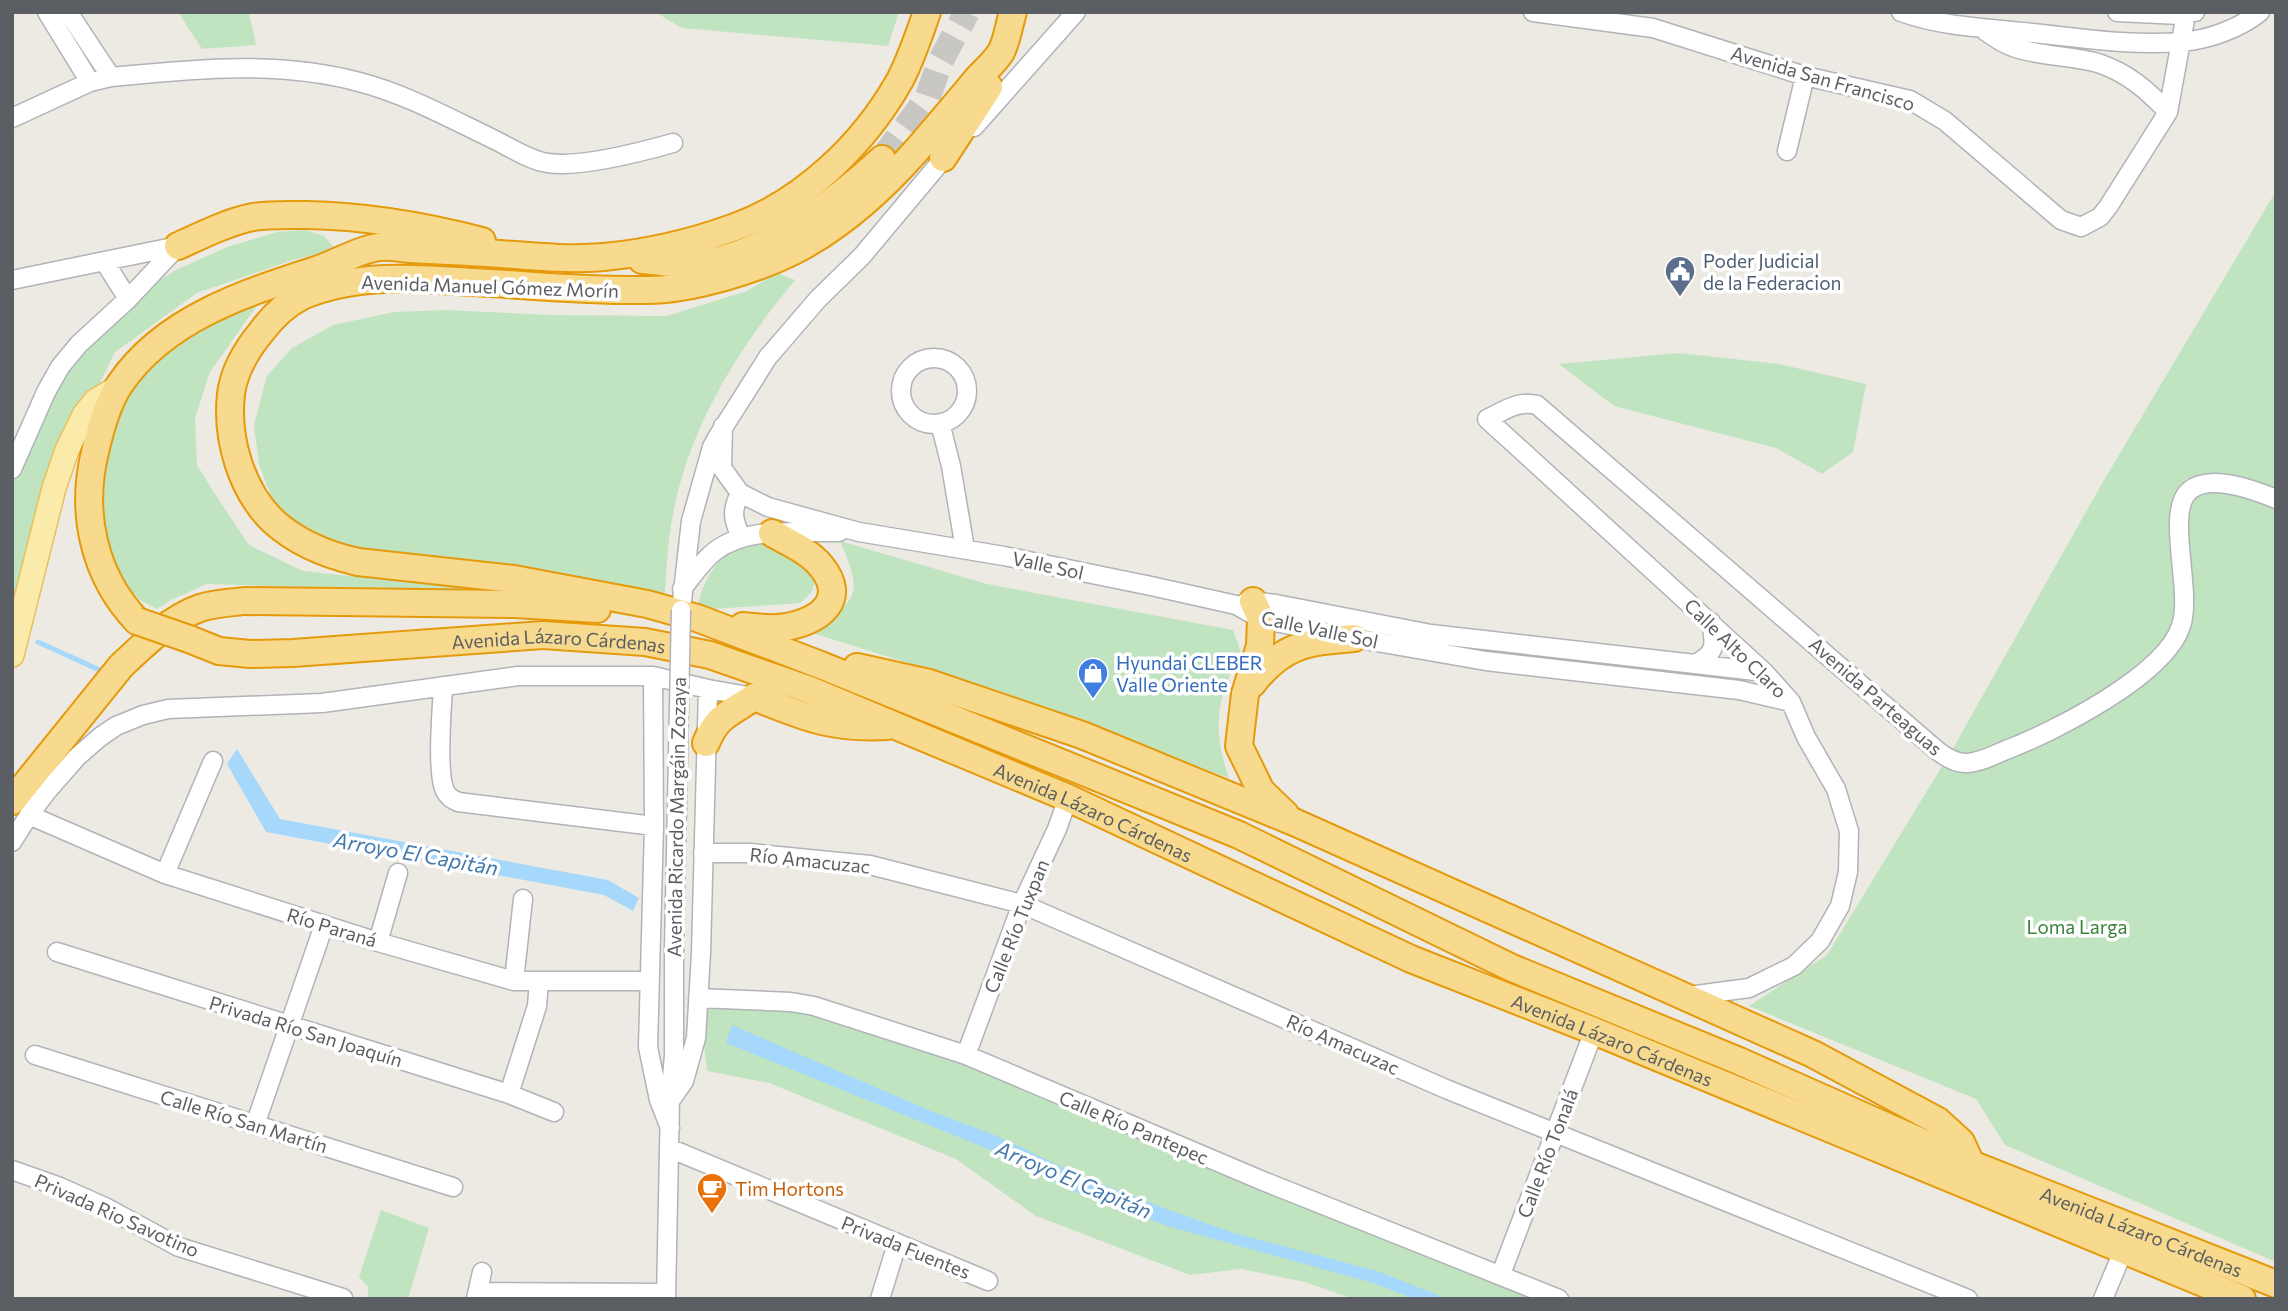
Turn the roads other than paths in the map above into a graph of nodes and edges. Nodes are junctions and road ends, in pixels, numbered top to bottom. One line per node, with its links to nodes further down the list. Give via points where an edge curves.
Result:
1 (47, 12): 17 (street)
2 (68, 12): 16 (street)
3 (928, 12): 26 (highway, Avenida Manuel Gómez Morín, via 900,78 876,117 841,158 805,188 736,227 664,247)
4 (1013, 12): 14 (highway, Avenida Manuel Gómez Morín)
5 (1076, 12): 22 (street, Avenida Ricardo Margáin Zozaya)
6 (1533, 12): 15 (street, Avenida San Francisco, via 1653,28)
7 (1901, 12): 11 (street, via 1915,18)
8 (2118, 12): 10 (street)
9 (2260, 12): 13 (street, via 2233,28)
10 (2191, 13): 13 (street, Avenida San Francisco)
11 (1957, 19): 12 (street)
12 (1981, 28): 13 (street, via 2122,43); 18 (street, via 2013,48 2098,63 2124,74)
13 (2182, 42): 18 (street, Avenida San Francisco)
14 (1000, 52): 22 (highway, via 992,83); 43 (highway, Avenida Manuel Gómez Morín, via 902,167 874,193 800,247 750,268 694,285 648,290 367,279 331,285 298,298 275,314 248,348 231,393 236,456 245,479 272,519 288,533 335,557 358,562 554,585)
15 (1805, 76): 18 (street, Avenida San Francisco, via 1910,100 1930,110 2061,220 2081,227 2100,218); 21 (street)
16 (111, 77): 17 (street); 20 (street, via 244,67 326,74 418,103 547,163 574,163)
17 (90, 82): 19 (street)
18 (2168, 112)
19 (12, 118)
20 (674, 144)
21 (1787, 151)
22 (943, 158): 33 (street, Avenida Ricardo Margáin Zozaya, via 862,256 768,357)
23 (882, 159): 26 (highway, via 800,224 737,253 700,264)
24 (178, 246): 25 (highway, via 253,217 337,216 428,227); 27 (street); 29 (street)
25 (534, 256): 26 (highway, Avenida Manuel Gómez Morín); 30 (highway, Avenida Manuel Gómez Morín, via 378,247 248,292 199,316 156,344)
26 (603, 257)
27 (104, 261): 28 (street); 29 (street)
28 (12, 280)
29 (128, 299): 34 (street, via 60,367)
30 (118, 387): 46 (main road, Avenida Manuel Gómez Morín, via 89,408 67,450); 56 (highway, Avenida Lázaro Cárdenas, bridge, via 96,446 88,499 97,558 115,595 137,621 219,652 250,654 543,635 645,642 710,655)
31 (1507, 409): 36 (street, Avenida Parteaguas, via 1522,403 1537,405 1933,747 1952,761 1966,763 2060,727 2127,686 2164,651 2181,627 2185,583 2179,512 2191,490 2208,483 2230,485); 44 (street, Calle Alto Claro, via 1487,419)
32 (940, 423): 40 (street)
33 (723, 426): 35 (street, via 722,468); 41 (street, Avenida Ricardo Margáin Zozaya, via 697,496)
34 (12, 469)
35 (740, 493): 37 (street, Valle Sol, via 768,507); 39 (street, via 733,518)
36 (2276, 499)
37 (859, 532): 38 (street, Valle Sol); 40 (street, Valle Sol)
38 (772, 533): 39 (street, Valle Sol); 43 (highway, via 821,566 832,598 824,612 809,621 771,629)
39 (741, 537): 41 (street, Valle Sol, via 715,551)
40 (965, 549): 42 (street, Valle Sol)
41 (682, 589): 43 (street, Avenida Ricardo Margáin Zozaya)
42 (1250, 608): 45 (street, Calle Valle Sol); 48 (street, Calle Valle Sol, via 1431,634); 53 (highway, via 1258,655)
43 (689, 614): 47 (highway, Avenida Lázaro Cárdenas); 60 (highway, via 515,604 244,601 203,607 185,614 121,666); 82 (street, Avenida Ricardo Margáin Zozaya, bridge)
44 (1711, 622): 48 (street, via 1711,652); 49 (street, Calle Alto Claro)
45 (1354, 638): 53 (highway, via 1306,643 1284,653 1264,668); 55 (street, Calle Valle Sol, via 1486,661 1739,690)
46 (12, 655)
47 (818, 663): 61 (highway, via 893,674 978,699 1082,735); 88 (highway, Avenida Lázaro Cárdenas, via 1239,835 1512,968 1739,1061)
48 (1695, 663): 49 (street, Calle Valle Sol)
49 (1764, 672): 55 (street, Calle Alto Claro)
50 (653, 676): 51 (street, via 518,676); 52 (street); 62 (street)
51 (443, 686): 60 (street, via 322,703 168,709 143,715 116,726); 62 (street, via 441,773 449,797 457,802)
52 (708, 689): 54 (street); 57 (street, Avenida Ricardo Margáin Zozaya)
53 (1245, 694): 61 (highway, via 1239,746 1261,790)
54 (754, 697): 56 (highway, via 812,720 859,728); 57 (highway, via 719,720)
55 (1791, 702): 75 (street, Calle Alto Claro, via 1836,789 1849,831 1848,872 1840,906 1820,941 1794,966 1749,988)
56 (895, 726): 59 (highway, Avenida Lázaro Cárdenas)
57 (705, 743): 64 (street, Avenida Ricardo Margáin Zozaya)
58 (213, 761): 66 (street)
59 (1068, 798): 68 (street, Calle Río Tuxpan); 78 (highway, Avenida Lázaro Cárdenas, via 1411,959)
60 (20, 808): 63 (street); 66 (street, Río Paraná)
61 (1294, 822): 75 (highway)
62 (654, 826): 74 (street)
63 (12, 842)
64 (703, 853): 68 (street, Río Amacuzac, via 870,865); 76 (street, Avenida Ricardo Margáin Zozaya)
65 (398, 873): 70 (street)
66 (164, 874): 69 (street, Río Paraná)
67 (523, 899): 72 (street)
68 (1022, 904): 80 (street, Calle Río Tuxpan); 86 (street, Río Amacuzac)
69 (324, 925): 70 (street, Río Paraná); 77 (street)
70 (378, 942): 72 (street, Río Paraná)
71 (57, 952): 77 (street, Privada Río San Joaquín)
72 (514, 981): 73 (street, Río Paraná)
73 (539, 981): 74 (street, Río Paraná); 81 (street, via 537,1006)
74 (649, 981): 85 (street, via 648,1047)
75 (1684, 997): 88 (highway, via 1812,1054 1938,1121 1961,1142)
76 (698, 998): 80 (street, Calle Río Pantepec, via 814,1006); 82 (street, Avenida Ricardo Margáin Zozaya, via 693,1055 684,1081)
77 (290, 1026): 81 (street, Privada Río San Joaquín); 84 (street)
78 (1594, 1031): 86 (street, Calle Río Tonalá); 92 (highway, Avenida Lázaro Cárdenas)
79 (35, 1055): 84 (street, Calle Río San Martín)
80 (966, 1055): 94 (street, Calle Río Pantepec, via 1263,1181)
81 (509, 1094): 83 (street, Privada Río San Joaquín)
82 (670, 1101): 85 (street, Avenida Ricardo Margáin Zozaya)
83 (554, 1112)
84 (255, 1125): 90 (street, Calle Río San Martín)
85 (670, 1128): 87 (street, Avenida Ricardo Margáin Zozaya)
86 (1555, 1131): 94 (street, Calle Río Tonalá); 103 (street, Río Amacuzac)
87 (669, 1148): 91 (street, Privada Fuentes); 99 (street, Avenida Ricardo Margáin Zozaya)
88 (1971, 1164): 96 (highway, Avenida Lázaro Cárdenas)
89 (12, 1170): 100 (street, Privada Rio Savotino, via 105,1207 179,1247)
90 (453, 1187)
91 (897, 1244): 95 (street, Privada Fuentes); 101 (street)
92 (2124, 1249): 104 (street); 105 (highway, Avenida Lázaro Cárdenas)
93 (482, 1272): 97 (street)
94 (1500, 1274): 102 (street, Calle Río Pantepec)
95 (988, 1281)
96 (2276, 1284)
97 (477, 1295): 98 (street)
98 (574, 1295): 99 (street)
99 (666, 1296)
100 (343, 1298)
101 (880, 1299)
102 (1559, 1299)
103 (1968, 1299)
104 (2103, 1299)
105 (2242, 1299)

